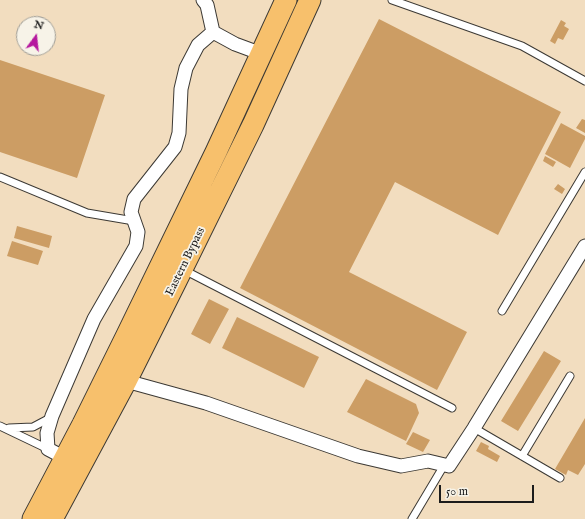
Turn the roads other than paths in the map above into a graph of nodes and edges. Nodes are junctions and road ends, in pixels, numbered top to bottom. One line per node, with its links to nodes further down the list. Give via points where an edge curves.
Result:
1 (286, 0): 6 (main road, Eastern Bypass)
2 (310, 0): 12 (main road, Eastern Bypass, via 253,125)
3 (392, 0): 7 (lane, via 522,46)
4 (206, 2): 5 (street)
5 (213, 32): 6 (street); 10 (street, via 198,45 186,68 181,88 179,133 175,147 134,199 131,212)
6 (262, 54): 20 (main road, Eastern Bypass, via 122,344)
7 (585, 81)
8 (585, 172): 13 (lane)
9 (0, 177): 10 (lane, via 87,213)
10 (134, 221): 17 (street, via 138,232 136,246 94,319)
11 (585, 246): 19 (street)
12 (182, 269): 15 (main road, Eastern Bypass); 16 (lane)
13 (502, 311)
14 (570, 376): 21 (lane)
15 (126, 381): 22 (street, via 206,403 358,456 401,466 428,461); 25 (main road, Eastern Bypass)
16 (452, 408)
17 (52, 416): 18 (lane, via 33,427); 20 (street, via 47,433)
18 (1, 427): 20 (lane)
19 (474, 428): 21 (lane); 22 (street)
20 (57, 453): 24 (main road, Eastern Bypass)
21 (522, 456): 23 (lane)
22 (449, 466): 26 (lane, via 444,468)
23 (560, 478)
24 (33, 519)
25 (52, 519)
26 (412, 519)

